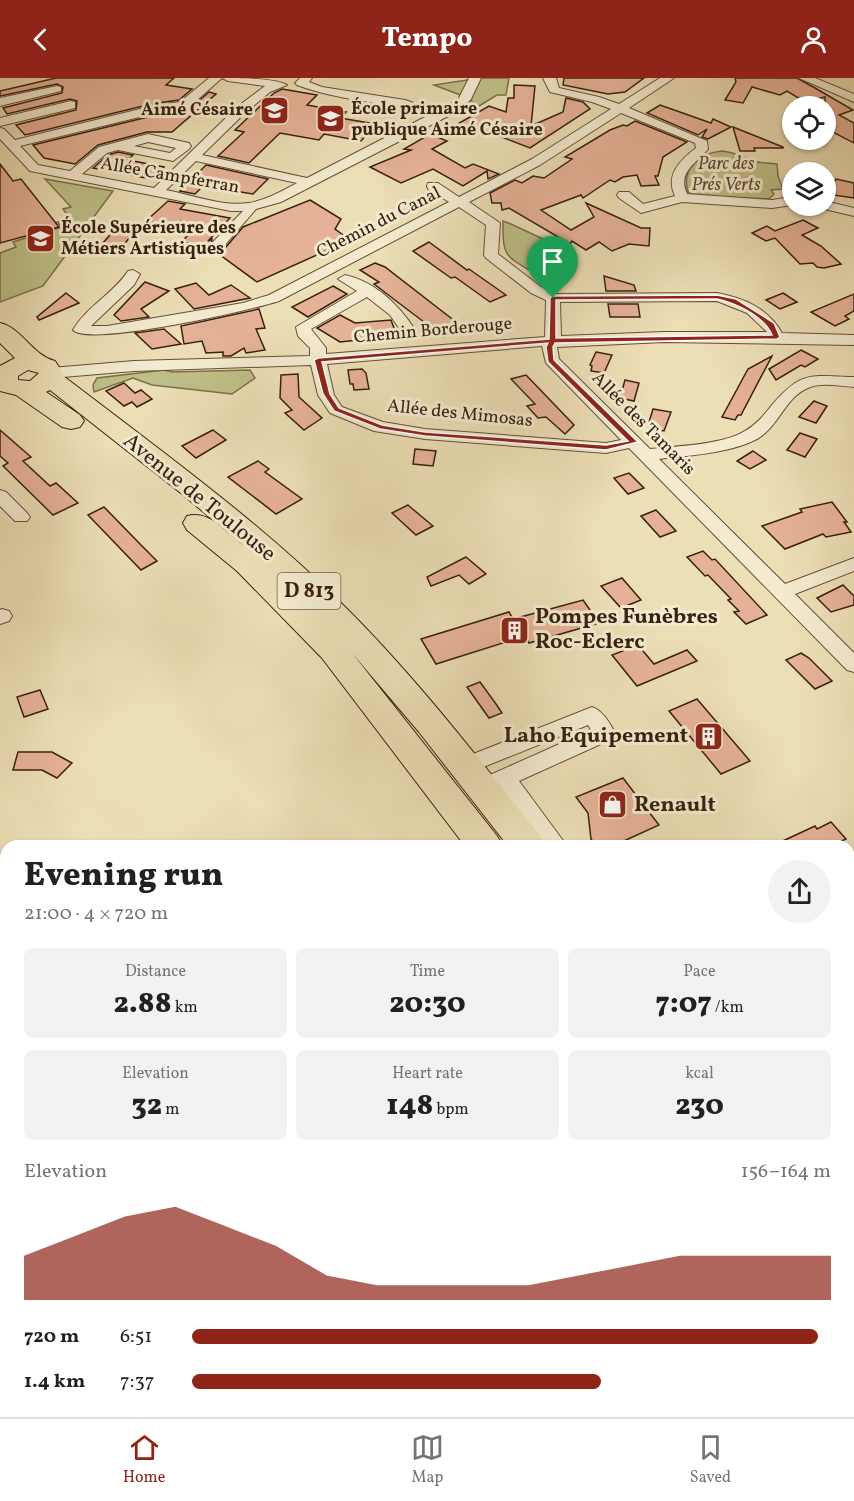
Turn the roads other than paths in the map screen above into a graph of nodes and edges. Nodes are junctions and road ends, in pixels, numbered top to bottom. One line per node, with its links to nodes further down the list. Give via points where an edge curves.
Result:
1 (216, 78): 17 (street, via 184,105)
2 (228, 78): 8 (street)
3 (475, 78): 14 (street, Allée Campferran, via 467,101)
4 (549, 78): 13 (street, via 554,90 560,93 585,95)
5 (668, 78): 13 (street, Chemin du Canal)
6 (804, 78): 10 (street)
7 (304, 80): 8 (street); 14 (street, via 320,90 405,104)
8 (277, 85): 19 (street, via 241,110)
9 (57, 89): 11 (street)
10 (854, 98)
11 (0, 102)
12 (70, 105): 15 (street)
13 (619, 108): 25 (street, via 701,141 702,149 680,169 677,189); 26 (street, Chemin du Canal, via 536,162)
14 (436, 115): 21 (street, Allée Campferran)
15 (0, 122)
16 (0, 132): 17 (street, Allée Campferran)
17 (11, 145): 20 (street, Allée Campferran, via 34,168)
18 (117, 146): 20 (street, via 103,150)
19 (194, 157): 21 (street); 23 (street)
20 (72, 176): 23 (street, Allée Campferran)
21 (309, 182): 28 (street, Allée Campferran)
22 (433, 186): 26 (street)
23 (157, 192): 28 (street, Allée Campferran, via 231,207)
24 (624, 195): 25 (street, via 641,209)
25 (682, 198): 27 (street)
26 (460, 202): 32 (street, Chemin du Canal, via 274,298 246,307 107,331 81,330 87,319); 35 (street, via 493,223 491,255 536,290)
27 (782, 202)
28 (250, 207): 31 (street)
29 (836, 208): 30 (street)
30 (854, 212)
31 (219, 243)
32 (133, 274)
33 (345, 279): 34 (street)
34 (368, 291): 37 (street, via 396,311); 41 (street, Allée des Mimosas, via 303,327 303,333 318,348)
35 (553, 298): 38 (street, via 717,297 733,300 771,324); 39 (street)
36 (0, 330): 42 (main road, D 813)
37 (408, 331)
38 (777, 337): 39 (street, Chemin Borderouge); 40 (street, Chemin Borderouge)
39 (553, 340): 41 (street, Chemin Borderouge); 44 (street, Allée des Tamaris, via 550,360)
40 (854, 340)
41 (318, 360): 42 (street, Chemin Borderouge); 44 (street, Allée des Mimosas, via 326,394 336,410 380,427 425,434 606,447)
42 (27, 373): 51 (main road, Avenue de Toulouse / D 813, via 254,540 326,606 383,668); 51 (main road, Avenue de Toulouse / D 813, via 44,401 247,564 333,650 418,759)
43 (854, 382): 45 (street, via 804,383 750,436 722,445)
44 (634, 442): 45 (street, Allée des Tamaris)
45 (647, 455): 49 (street, Allée des Tamaris)
46 (0, 496): 47 (street)
47 (21, 517)
48 (854, 564): 49 (street)
49 (782, 592): 50 (street, Allée des Tamaris)
50 (854, 665)
51 (473, 782): 51 (street, via 605,734 592,715); 52 (main road, Avenue de Toulouse / D 813); 53 (main road, Avenue de Toulouse / D 813); 54 (street)
52 (484, 840)
53 (523, 840)
54 (548, 840)

